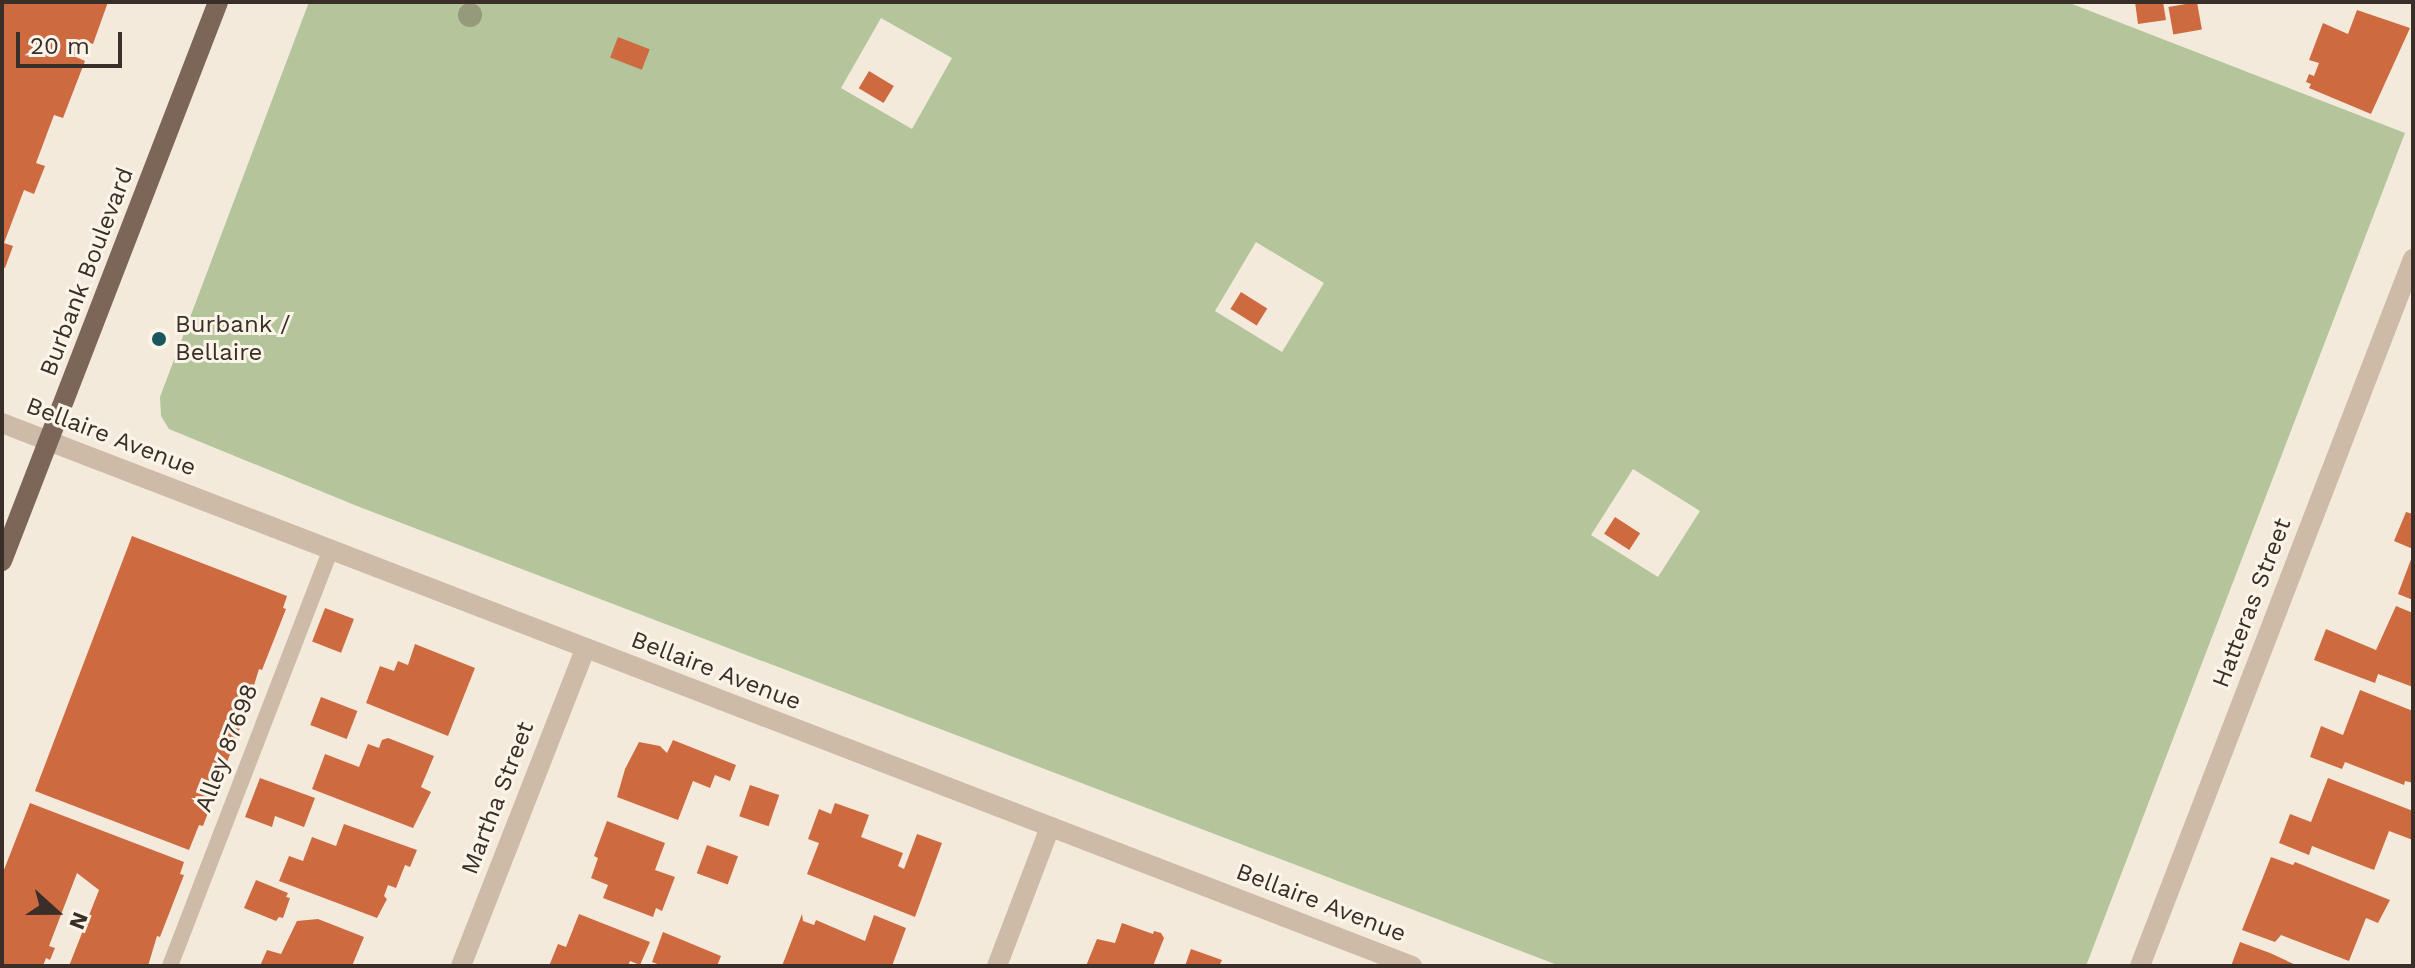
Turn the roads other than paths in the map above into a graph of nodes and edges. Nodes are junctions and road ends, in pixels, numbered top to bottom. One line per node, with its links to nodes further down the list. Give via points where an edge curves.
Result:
1 (218, 2): 4 (main road, Burbank Boulevard)
2 (2413, 259): 13 (street, Hatteras Street)
3 (2, 423): 4 (street, Bellaire Avenue)
4 (48, 442): 5 (street, Bellaire Avenue); 6 (main road, Burbank Boulevard)
5 (331, 548): 7 (street, Bellaire Avenue); 9 (lane, Alley 87698)
6 (2, 561)
7 (585, 649): 8 (street, Bellaire Avenue); 10 (street, Martha Street)
8 (1050, 827): 11 (street); 12 (street, Bellaire Avenue)
9 (170, 966)
10 (461, 966)
11 (997, 966)
12 (1412, 966)
13 (2140, 966)

